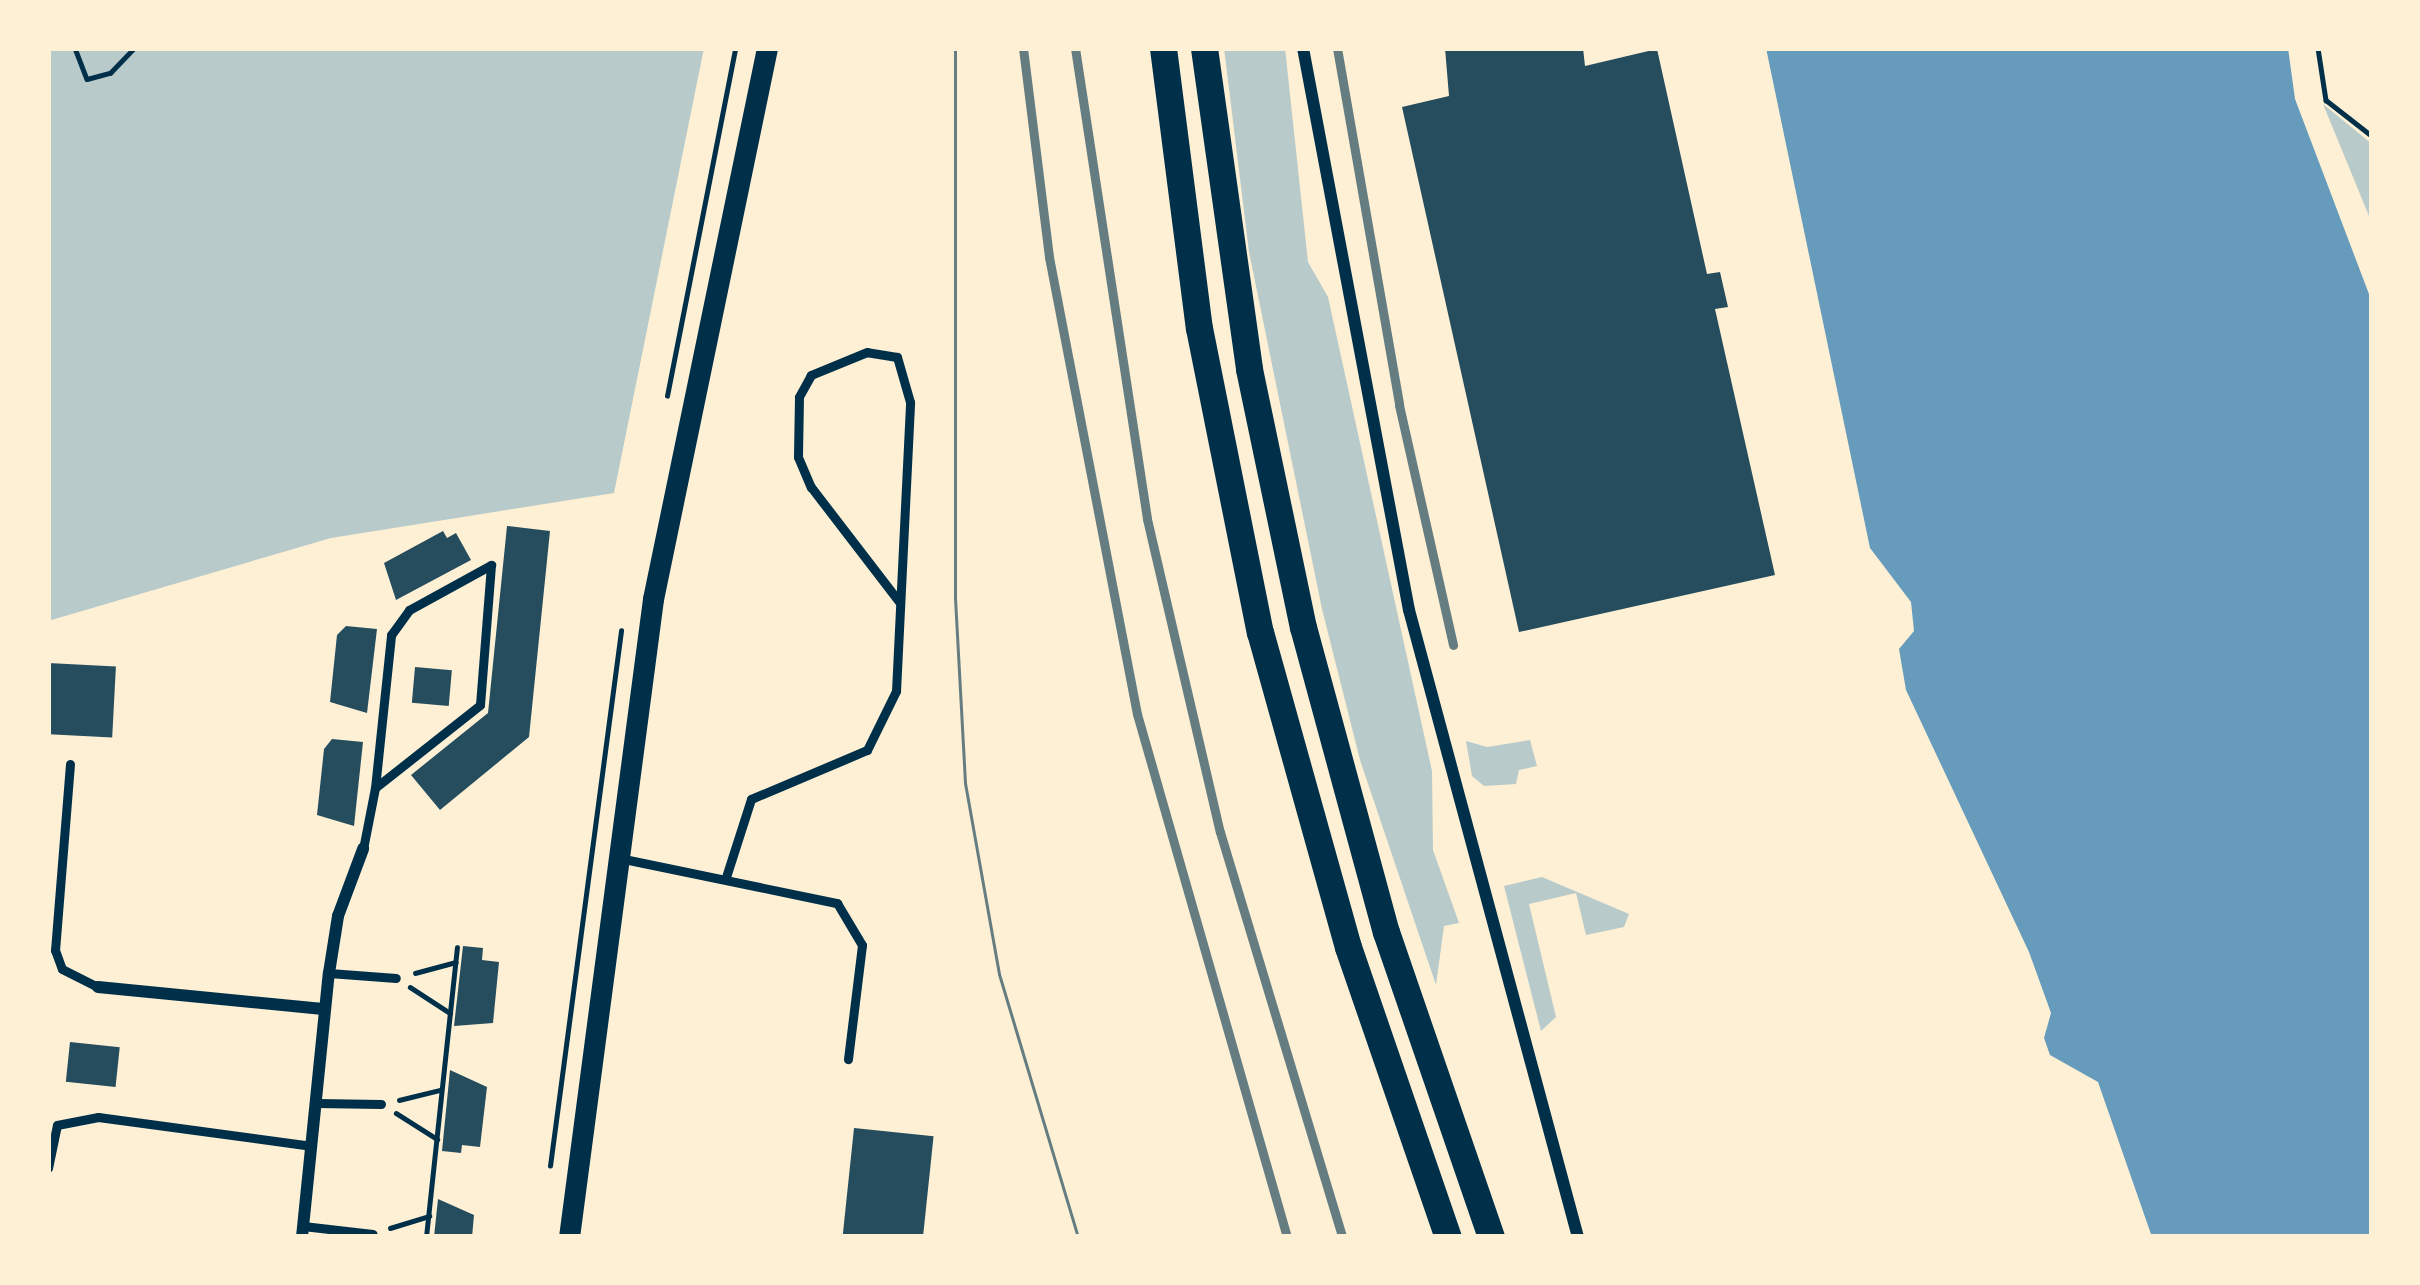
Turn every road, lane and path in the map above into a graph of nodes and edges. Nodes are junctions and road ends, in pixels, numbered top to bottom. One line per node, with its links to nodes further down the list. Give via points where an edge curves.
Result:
1 (75, 48): 2 (path, via 87,79 110,73)
2 (134, 48)
3 (767, 48): 13 (street, via 653,599)
4 (1163, 48): 34 (highway, via 1199,328 1260,632 1348,946)
5 (1204, 48): 35 (highway, via 1249,369 1303,627 1386,932)
6 (1303, 48): 36 (street, via 1409,610)
7 (2318, 48): 8 (path, via 2326,100)
8 (2372, 136)
9 (900, 603): 9 (lane, via 908,376 897,357 867,352 811,375 799,397 798,457 811,487); 14 (lane, via 896,691 883,727 841,766 751,799)
10 (70, 764): 19 (lane, via 55,950 62,970)
11 (375, 788): 11 (lane, via 480,705 491,565 409,610 391,635); 12 (lane)
12 (363, 849): 17 (street)
13 (614, 857): 14 (lane); 33 (street)
14 (726, 878): 22 (lane, via 837,904 856,924 862,945)
15 (457, 948): 16 (path)
16 (456, 962): 18 (path); 21 (path)
17 (328, 973): 18 (lane); 20 (street)
18 (396, 978): 21 (path)
19 (98, 987): 20 (street)
20 (323, 1009): 24 (street)
21 (450, 1013): 23 (path)
22 (848, 1059)
23 (442, 1090): 25 (path); 26 (path)
24 (317, 1103): 25 (lane); 27 (street)
25 (381, 1104): 26 (path)
26 (437, 1139): 29 (path)
27 (312, 1146): 28 (lane, via 98,1117 57,1125); 30 (street)
28 (48, 1168)
29 (429, 1216): 31 (path); 32 (path)
30 (302, 1232): 31 (lane)
31 (373, 1234)
32 (426, 1237)
33 (569, 1237)
34 (1448, 1237)
35 (1491, 1237)
36 (1578, 1237)

